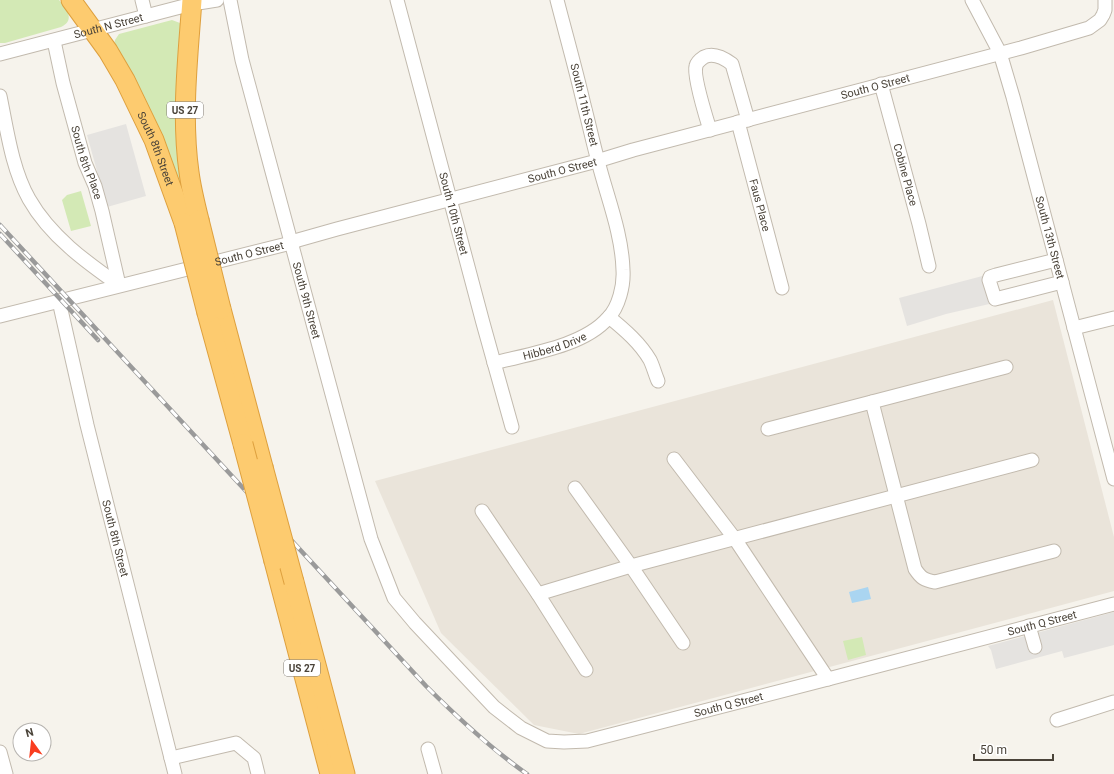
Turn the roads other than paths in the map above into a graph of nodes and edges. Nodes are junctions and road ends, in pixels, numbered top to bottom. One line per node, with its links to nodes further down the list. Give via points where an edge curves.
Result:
1 (71, 0): 11 (highway, South 8th Street / US 27)
2 (142, 0): 10 (street)
3 (217, 0): 9 (street, South N Street)
4 (230, 0): 22 (street, South 9th Street, via 242,60)
5 (397, 0): 20 (street, South 10th Street)
6 (557, 0): 19 (street, South 11th Street)
7 (972, 0): 13 (street, South 13th Street)
8 (1105, 0): 13 (street, South O Street, via 1103,15 1090,28)
9 (192, 2): 10 (street, South N Street); 21 (highway, US 27, via 185,94)
10 (146, 16): 11 (street, South N Street)
11 (93, 30): 12 (street, South N Street); 21 (highway, South 8th Street / US 27, via 125,80)
12 (54, 41): 14 (street, South N Street); 26 (street, South 8th Place, via 85,163 102,211)
13 (1000, 53): 15 (street, South O Street); 23 (street, South 13th Street)
14 (0, 54)
15 (881, 84): 17 (street, South O Street); 24 (street, Cobine Place)
16 (0, 96): 26 (street, via 15,163 29,199 70,248)
17 (743, 121): 18 (street, South O Street); 18 (street, Faus Place, via 732,64 722,57 709,55 700,59 696,66 696,76); 27 (street, Faus Place)
18 (710, 130): 19 (street, South O Street)
19 (597, 161): 20 (street, South O Street); 31 (street, South 11th Street, via 618,233 623,271 617,305)
20 (450, 199): 22 (street, South O Street); 34 (street, South 10th Street)
21 (191, 222): 29 (highway, US 27, bridge)
22 (291, 243): 26 (street, South O Street); 50 (street, South 9th Street, via 371,539)
23 (1056, 260): 25 (street, South 13th Street); 25 (street, via 996,275 989,280 995,299)
24 (929, 266)
25 (1062, 282): 33 (street, South 13th Street)
26 (119, 285): 28 (street, South O Street)
27 (782, 288)
28 (59, 301): 30 (street, South O Street); 61 (street, South 8th Street, via 87,425)
29 (214, 311): 65 (highway, US 27, bridge, via 243,444); 66 (highway, US 27, bridge, via 263,467)
30 (0, 316)
31 (609, 317): 34 (street, Hibberd Drive, via 588,334 572,342); 36 (street, via 642,348)
32 (1114, 318): 33 (street)
33 (1074, 328): 42 (street, South 13th Street)
34 (494, 363): 38 (street, South 10th Street)
35 (1006, 367): 37 (street)
36 (658, 380)
37 (872, 402): 39 (street); 44 (street)
38 (512, 427)
39 (768, 429)
40 (674, 459): 46 (street)
41 (1032, 460): 44 (street)
42 (1114, 479)
43 (575, 488): 48 (street)
44 (896, 496): 46 (street); 47 (street, via 915,568 919,576 925,580 935,582)
45 (482, 512): 49 (street)
46 (735, 539): 48 (street); 56 (street)
47 (1054, 551)
48 (631, 566): 49 (street); 53 (street)
49 (538, 594): 55 (street)
50 (394, 598): 56 (street, South Q Street, via 494,707 522,728 547,741 587,741)
51 (1114, 604): 52 (street, South Q Street)
52 (1029, 626): 54 (street); 56 (street, South Q Street)
53 (683, 643)
54 (1035, 647)
55 (586, 670)
56 (828, 679)
57 (1114, 702): 58 (street)
58 (1057, 720)
59 (428, 750): 67 (street)
60 (0, 752): 62 (street)
61 (171, 758): 63 (street, South 8th Street); 64 (street, via 236,743 254,758)
62 (6, 774)
63 (176, 774)
64 (258, 774)
65 (330, 774)
66 (345, 774)
67 (435, 774)

